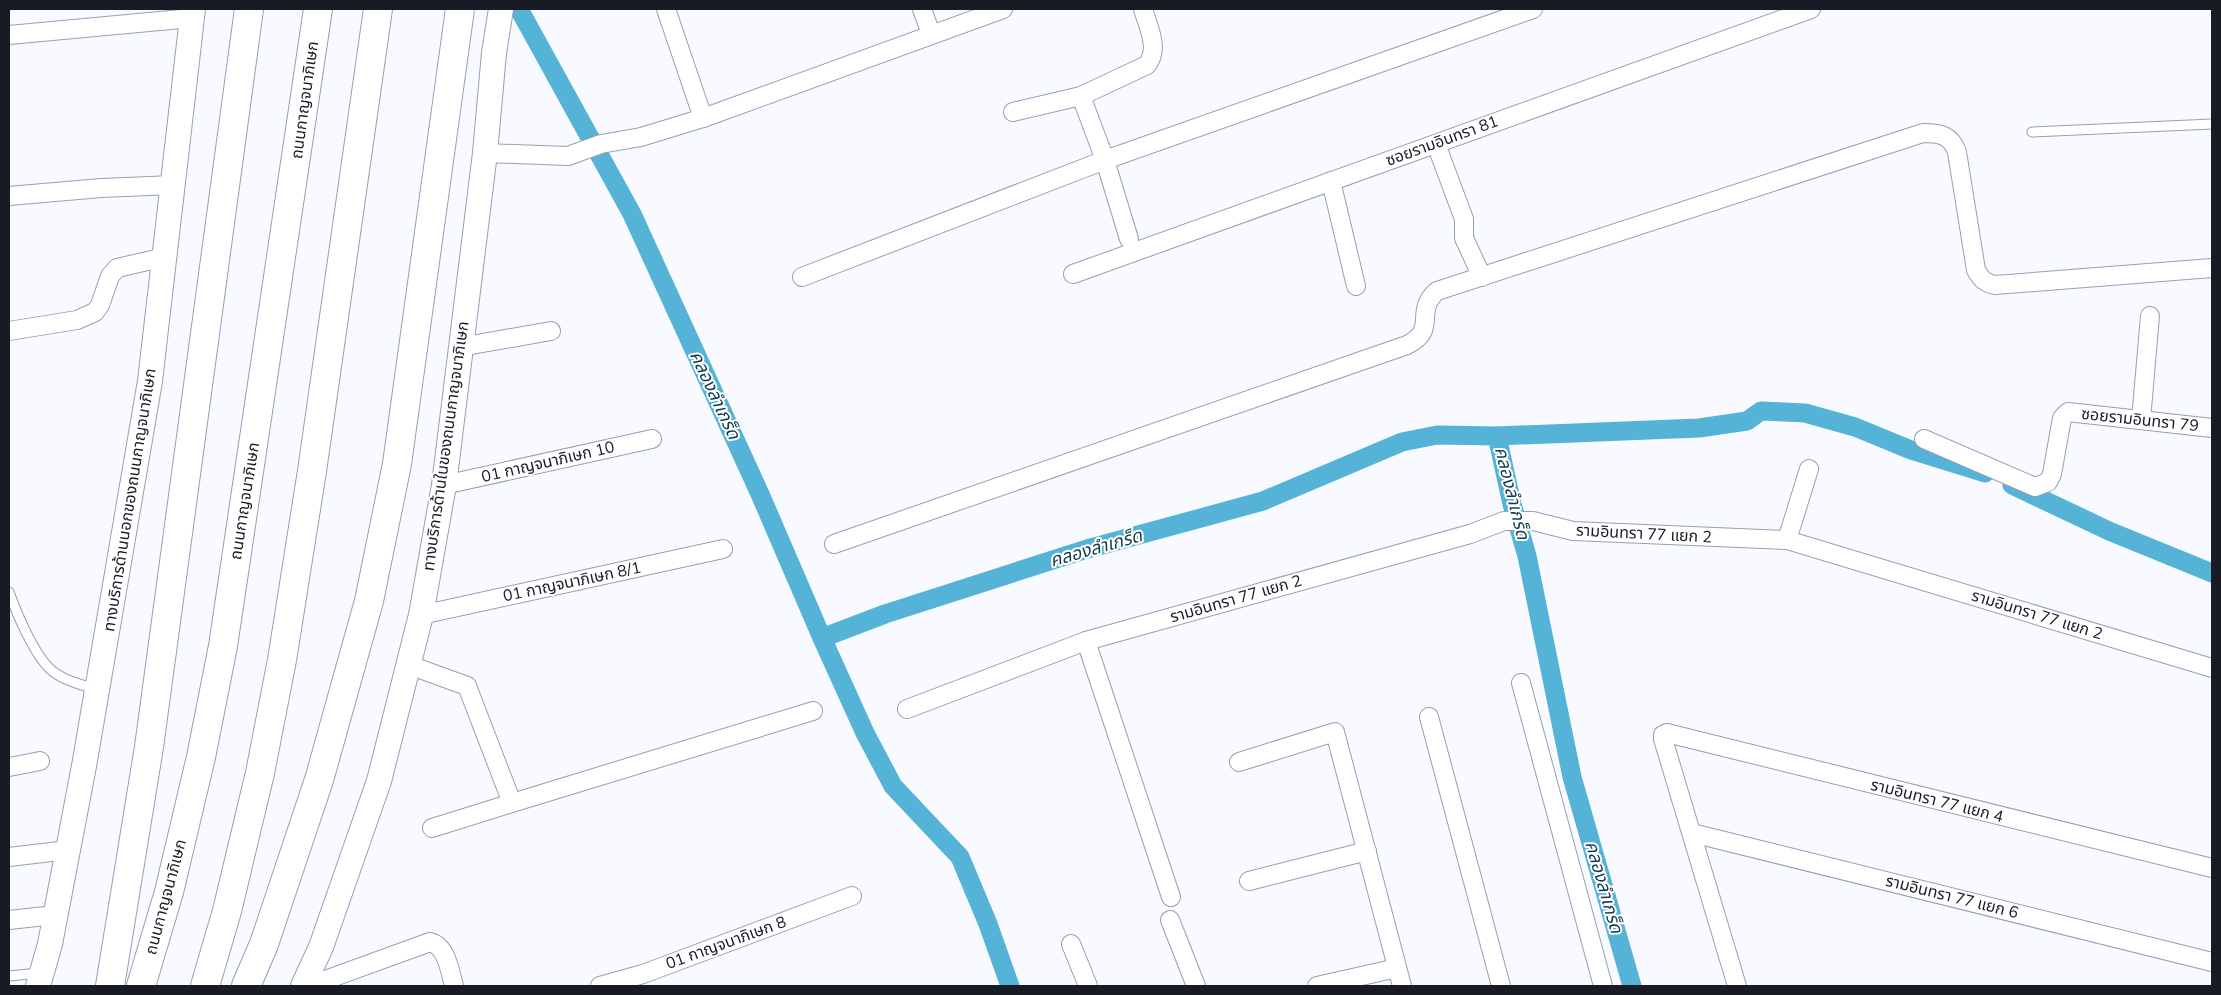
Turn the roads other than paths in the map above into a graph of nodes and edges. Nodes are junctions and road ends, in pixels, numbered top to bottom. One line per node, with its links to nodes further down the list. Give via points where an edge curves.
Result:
1 (249, 9): 77 (highway, via 149,747)
2 (318, 9): 78 (highway, ถนนกาญจนาภิเษก, via 223,646 169,892)
3 (378, 9): 79 (highway, via 282,660 260,773 227,911)
4 (460, 9): 80 (highway, via 397,464 369,601 318,780 264,944)
5 (501, 9): 21 (main road, ทางบริการด้านในของถนนกาญจนาภิเษก)
6 (666, 9): 17 (street)
7 (922, 9): 13 (street)
8 (1004, 9): 13 (street)
9 (1143, 9): 15 (street, via 1154,47 1152,59 1134,72)
10 (1533, 9): 22 (street)
11 (1811, 9): 20 (street, ซอยรามอินทรา 81)
12 (193, 13): 14 (street); 24 (main road, ทางบริการด้านนอกของถนนกาญจนาภิเษก)
13 (930, 34): 17 (street)
14 (9, 35)
15 (1081, 96): 16 (street); 22 (street)
16 (1013, 112)
17 (704, 118): 21 (street, via 641,137 601,144 568,156)
18 (2212, 124): 19 (lane)
19 (2032, 132)
20 (1436, 144): 23 (street, ซอยรามอินทรา 81); 31 (street, via 1464,219 1464,238)
21 (485, 153): 36 (main road, ทางบริการด้านในของถนนกาญจนาภิเษก)
22 (1105, 160): 26 (street); 30 (street)
23 (1331, 180): 29 (street, ซอยรามอินทรา 81); 32 (street)
24 (174, 185): 25 (street); 27 (main road, ทางบริการด้านนอกของถนนกาญจนาภิเษก)
25 (9, 196)
26 (1129, 239)
27 (165, 257): 34 (street, via 117,268 110,276 95,312 78,320); 52 (main road, ทางบริการด้านนอกของถนนกาญจนาภิเษก, via 150,380)
28 (2212, 268): 31 (street, via 1988,284 1976,270 1954,144 1947,136 1923,132)
29 (1073, 274)
30 (802, 277)
31 (1482, 277): 44 (street, via 1436,291 1426,305 1424,330 1418,340 1407,345)
32 (1356, 286)
33 (2150, 316): 37 (street)
34 (9, 331)
35 (551, 331): 36 (street)
36 (460, 347): 42 (main road, ทางบริการด้านในของถนนกาญจนาภิเษก)
37 (2141, 420): 38 (street, ซอยรามอินทรา 79); 39 (street, ซอยรามอินทรา 79, via 2068,412 2062,418 2052,474 2048,482 2035,487)
38 (2212, 428)
39 (1924, 438)
40 (652, 439): 42 (street, 01 กาญจนาภิเษก 10)
41 (1809, 469): 43 (street)
42 (444, 485): 47 (main road, ทางบริการด้านในของถนนกาญจนาภิเษก)
43 (1787, 540): 48 (street, รามอินทรา 77 แยก 2, via 1573,531 1533,521 1504,521 1470,534); 50 (street, รามอินทรา 77 แยก 2)
44 (834, 544)
45 (724, 549): 47 (street, 01 กาญจนาภิเษก 8/1)
46 (9, 592): 52 (lane, via 17,615 49,668 64,678)
47 (421, 615): 49 (main road, ทางบริการด้านในของถนนกาญจนาภิเษก)
48 (1086, 641): 53 (street, รามอินทรา 77 แยก 2); 68 (street)
49 (409, 665): 59 (street, via 467,686); 81 (main road, ทางบริการด้านในของถนนกาญจนาภิเษก, via 378,781 321,947)
50 (2212, 668)
51 (1521, 683): 90 (street)
52 (98, 690): 62 (main road, ทางบริการด้านนอกของถนนกาญจนาภิเษก)
53 (907, 709)
54 (813, 711): 59 (street)
55 (1429, 717): 89 (street)
56 (40, 762): 58 (street)
57 (1239, 762): 63 (street, via 1335,732)
58 (9, 767)
59 (512, 803): 60 (street)
60 (432, 828)
61 (1692, 833): 65 (street, รามอินทรา 77 แยก 4, via 1663,735 1667,733); 73 (street, รามอินทรา 77 แยก 6); 91 (street)
62 (68, 850): 64 (street); 69 (main road, ทางบริการด้านนอกของถนนกาญจนาภิเษก)
63 (1366, 851): 66 (street); 74 (street)
64 (9, 857)
65 (2212, 868)
66 (1249, 881)
67 (852, 896): 84 (street, 01 กาญจนาภิเษก 8, via 643,974)
68 (1170, 897)
69 (55, 915): 70 (street); 76 (main road, ทางบริการด้านนอกของถนนกาญจนาภิเษก)
70 (9, 920)
71 (1170, 920): 86 (street)
72 (1071, 944): 85 (street)
73 (2212, 962)
74 (1397, 968): 87 (street); 88 (street)
75 (9, 976): 76 (lane)
76 (40, 980)
77 (110, 986)
78 (141, 986)
79 (205, 986)
80 (246, 986)
81 (304, 986)
82 (309, 986): 83 (street, via 430,942 442,950)
83 (454, 986)
84 (600, 986)
85 (1088, 986)
86 (1196, 986)
87 (1317, 986)
88 (1402, 986)
89 (1501, 986)
90 (1603, 986)
91 (1737, 986)

